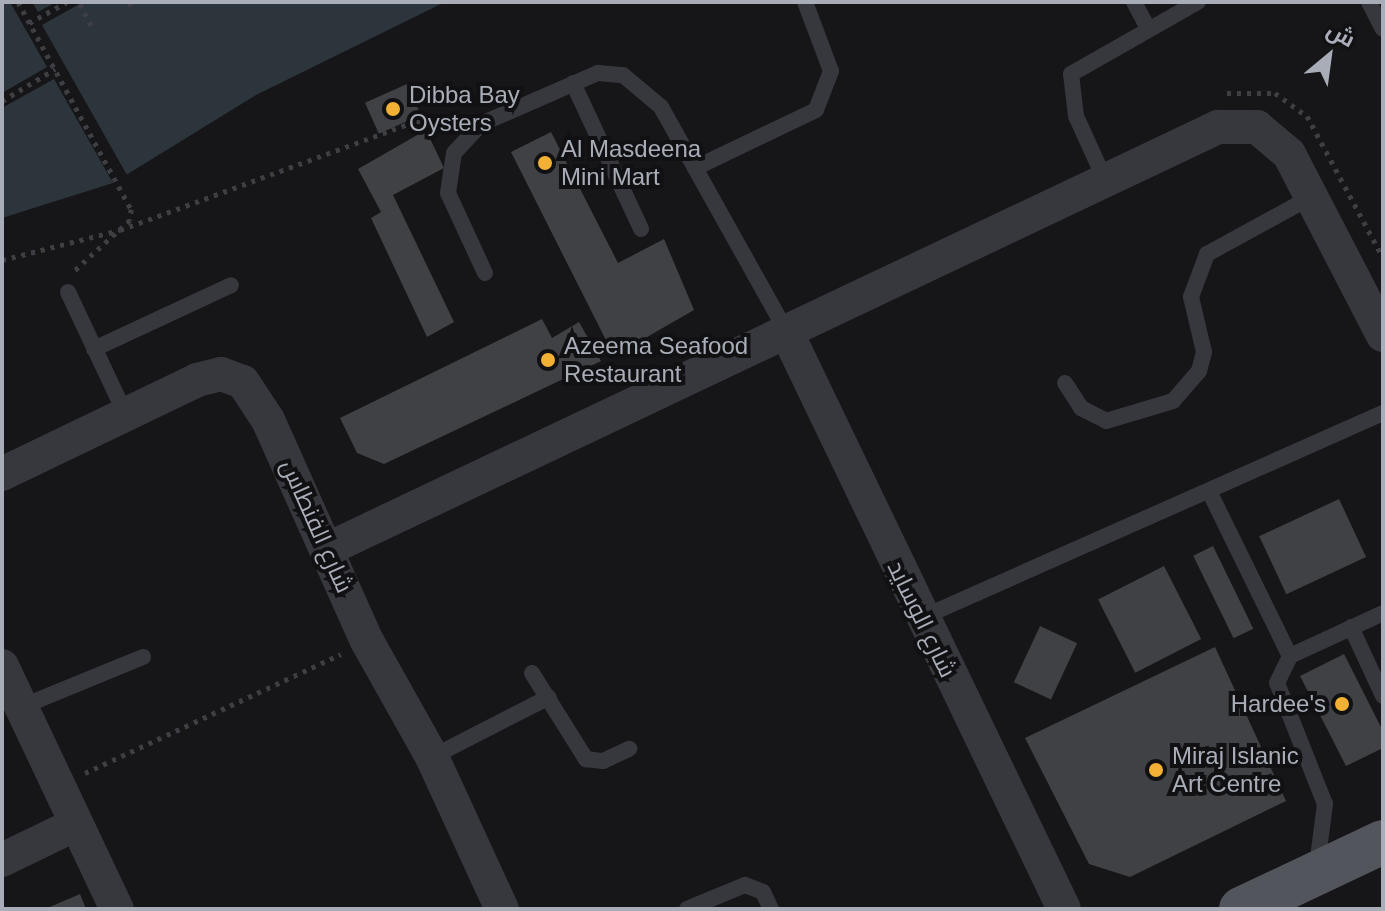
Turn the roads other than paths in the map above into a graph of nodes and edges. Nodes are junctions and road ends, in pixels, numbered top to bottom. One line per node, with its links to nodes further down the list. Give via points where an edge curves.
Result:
1 (805, 2): 8 (lane, via 831,71 816,110)
2 (1134, 2): 5 (lane)
3 (1198, 2): 5 (lane)
4 (1369, 2): 6 (lane)
5 (1148, 28): 9 (lane, via 1071,74 1076,116)
6 (1383, 29)
7 (573, 83): 8 (lane, via 598,73 645,87); 11 (lane); 12 (lane, via 481,124 454,153 448,193)
8 (695, 168): 15 (lane)
9 (1105, 180): 10 (street, via 1237,124 1275,138); 15 (street)
10 (1311, 197): 16 (street); 18 (lane, via 1207,254 1191,297 1204,352 1199,371 1173,401 1106,421 1081,408)
11 (641, 229)
12 (485, 273)
13 (231, 285): 17 (lane)
14 (68, 292): 17 (lane)
15 (786, 331): 23 (street); 25 (street, شارع الوسايد)
16 (1383, 335)
17 (94, 349): 20 (lane)
18 (1065, 383)
19 (1383, 413): 22 (lane)
20 (126, 415): 21 (street, شارع الفنطاس); 23 (street, شارع الفنطاس, via 197,380 221,374 243,382)
21 (2, 474)
22 (1210, 493): 25 (lane); 27 (lane)
23 (330, 548): 35 (street, شارع الفنطاس, via 367,641)
24 (1383, 613): 26 (lane)
25 (921, 618): 40 (street, شارع الوسايد)
26 (1351, 627): 27 (lane); 31 (lane)
27 (1290, 656): 39 (lane, via 1279,697 1326,819)
28 (143, 657): 33 (lane)
29 (2, 666): 33 (street)
30 (532, 673): 32 (lane)
31 (1383, 696)
32 (549, 697): 34 (lane, via 586,759 603,761); 35 (lane)
33 (21, 707): 36 (street)
34 (629, 749)
35 (432, 757): 42 (street, شارع الفنطاس)
36 (76, 824): 38 (street); 41 (street)
37 (1382, 841): 39 (main road)
38 (2, 860)
39 (1314, 875): 45 (main road)
40 (1061, 908)
41 (117, 909)
42 (502, 909)
43 (687, 909): 44 (lane, via 745,885 763,892)
44 (771, 909)
45 (1241, 909)

